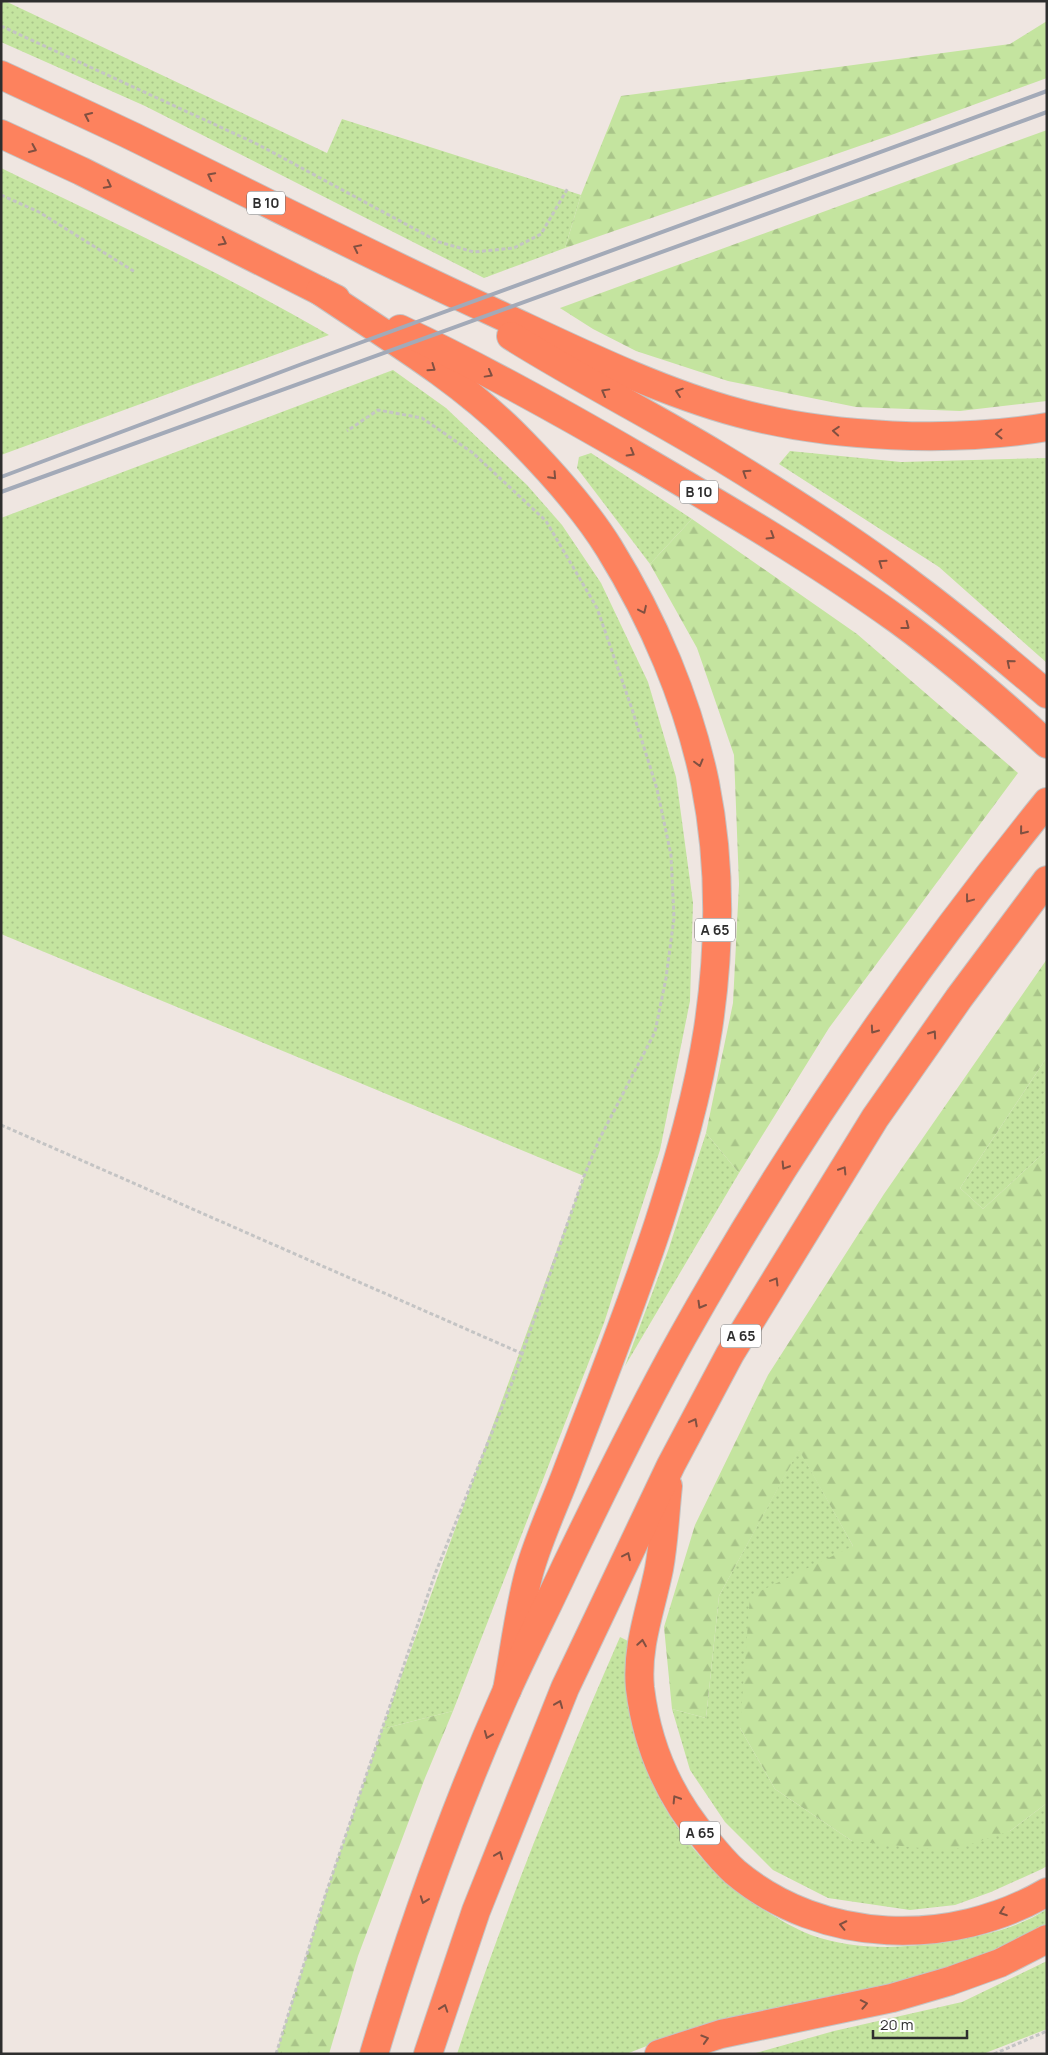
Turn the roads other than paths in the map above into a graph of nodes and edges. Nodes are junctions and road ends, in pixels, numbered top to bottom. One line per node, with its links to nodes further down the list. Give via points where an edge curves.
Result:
1 (1, 75): 3 (highway, B 10, one-way to 1)
2 (1, 134): 4 (highway, B 10, one-way to 4, via 80,170)
3 (400, 269): 5 (highway, one-way to 3, via 1008,434 915,436 823,430 739,413 628,373); 6 (highway, B 10, one-way to 3, via 915,586 849,540 718,455 560,366)
4 (320, 291): 7 (highway, B 10, one-way to 7, via 456,356 727,508 899,621 963,670); 11 (highway, A 65, one-way to 11, via 435,369 483,406 566,490 607,545 643,609 687,718 705,783 713,840 715,963 699,1081 660,1219 631,1303 529,1572)
5 (1047, 427)
6 (1047, 694)
7 (1047, 744)
8 (1047, 802): 11 (highway, A 65, one-way to 11, via 951,924 850,1065 721,1270 613,1468)
9 (1040, 888): 10 (highway, A 65, one-way to 9, via 730,1354 876,1118)
10 (671, 1465): 12 (highway, A 65, one-way to 10, via 1002,1913 933,1930 860,1928 830,1922 783,1903 735,1872 712,1847 686,1815 657,1762 640,1686 640,1655 659,1569); 15 (highway, A 65, one-way to 10, via 476,1911 565,1688)
11 (507, 1690): 14 (highway, A 65, one-way to 14, via 431,1882)
12 (1047, 1892)
13 (1047, 1939): 16 (highway, one-way to 13, via 737,2030 892,1998 950,1981 1000,1963)
14 (374, 2054)
15 (428, 2054)
16 (659, 2054)

